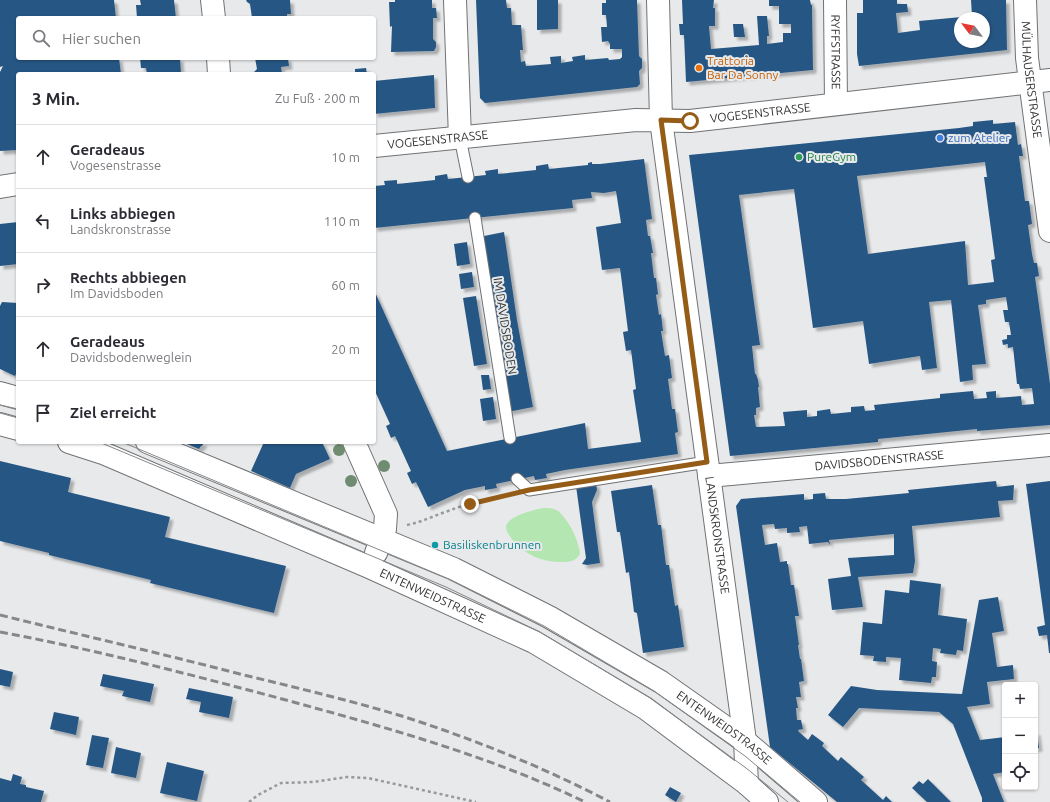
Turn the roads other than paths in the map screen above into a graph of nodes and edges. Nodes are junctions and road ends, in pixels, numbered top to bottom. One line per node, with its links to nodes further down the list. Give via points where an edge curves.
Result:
1 (212, 0): 6 (street)
2 (455, 0): 12 (street)
3 (658, 0): 11 (street, LANDSKRONSTRASSE)
4 (835, 0): 10 (street, RYFFSTRASSE)
5 (1025, 0): 9 (street, MÜLHAUSERSTRASSE, via 1027,58)
6 (214, 16)
7 (218, 60): 8 (street)
8 (219, 72)
9 (1040, 81): 10 (street, VOGESENSTRASSE); 18 (street, MÜLHAUSERSTRASSE)
10 (836, 104): 11 (street, VOGESENSTRASSE, via 690,121)
11 (661, 120): 12 (street, VOGESENSTRASSE, via 636,120); 28 (street, LANDSKRONSTRASSE)
12 (460, 138): 13 (street, VOGESENSTRASSE); 14 (lane)
13 (376, 146)
14 (468, 177)
15 (16, 184): 16 (street)
16 (0, 187)
17 (475, 218): 23 (lane, IM DAVIDSBODEN)
18 (1050, 231)
19 (0, 393): 20 (street)
20 (16, 397)
21 (0, 424): 22 (street)
22 (16, 428)
23 (510, 438)
24 (75, 444): 31 (street, ENTENWEIDSTRASSE, via 102,453)
25 (152, 444): 30 (street, ENTENWEIDSTRASSE)
26 (355, 444): 30 (street, via 386,514)
27 (1050, 446): 28 (street, DAVIDSBODENSTRASSE)
28 (708, 469): 29 (lane, via 529,490); 32 (street, LANDSKRONSTRASSE)
29 (517, 479)
30 (381, 540): 31 (street); 32 (street, ENTENWEIDSTRASSE, via 454,569 549,617 660,682)
31 (369, 567): 33 (street, ENTENWEIDSTRASSE, via 534,642 645,708)
32 (745, 741): 33 (street, LANDSKRONSTRASSE); 35 (street, ENTENWEIDSTRASSE)
33 (747, 784): 34 (street, ENTENWEIDSTRASSE)
34 (767, 802)
35 (816, 802)

